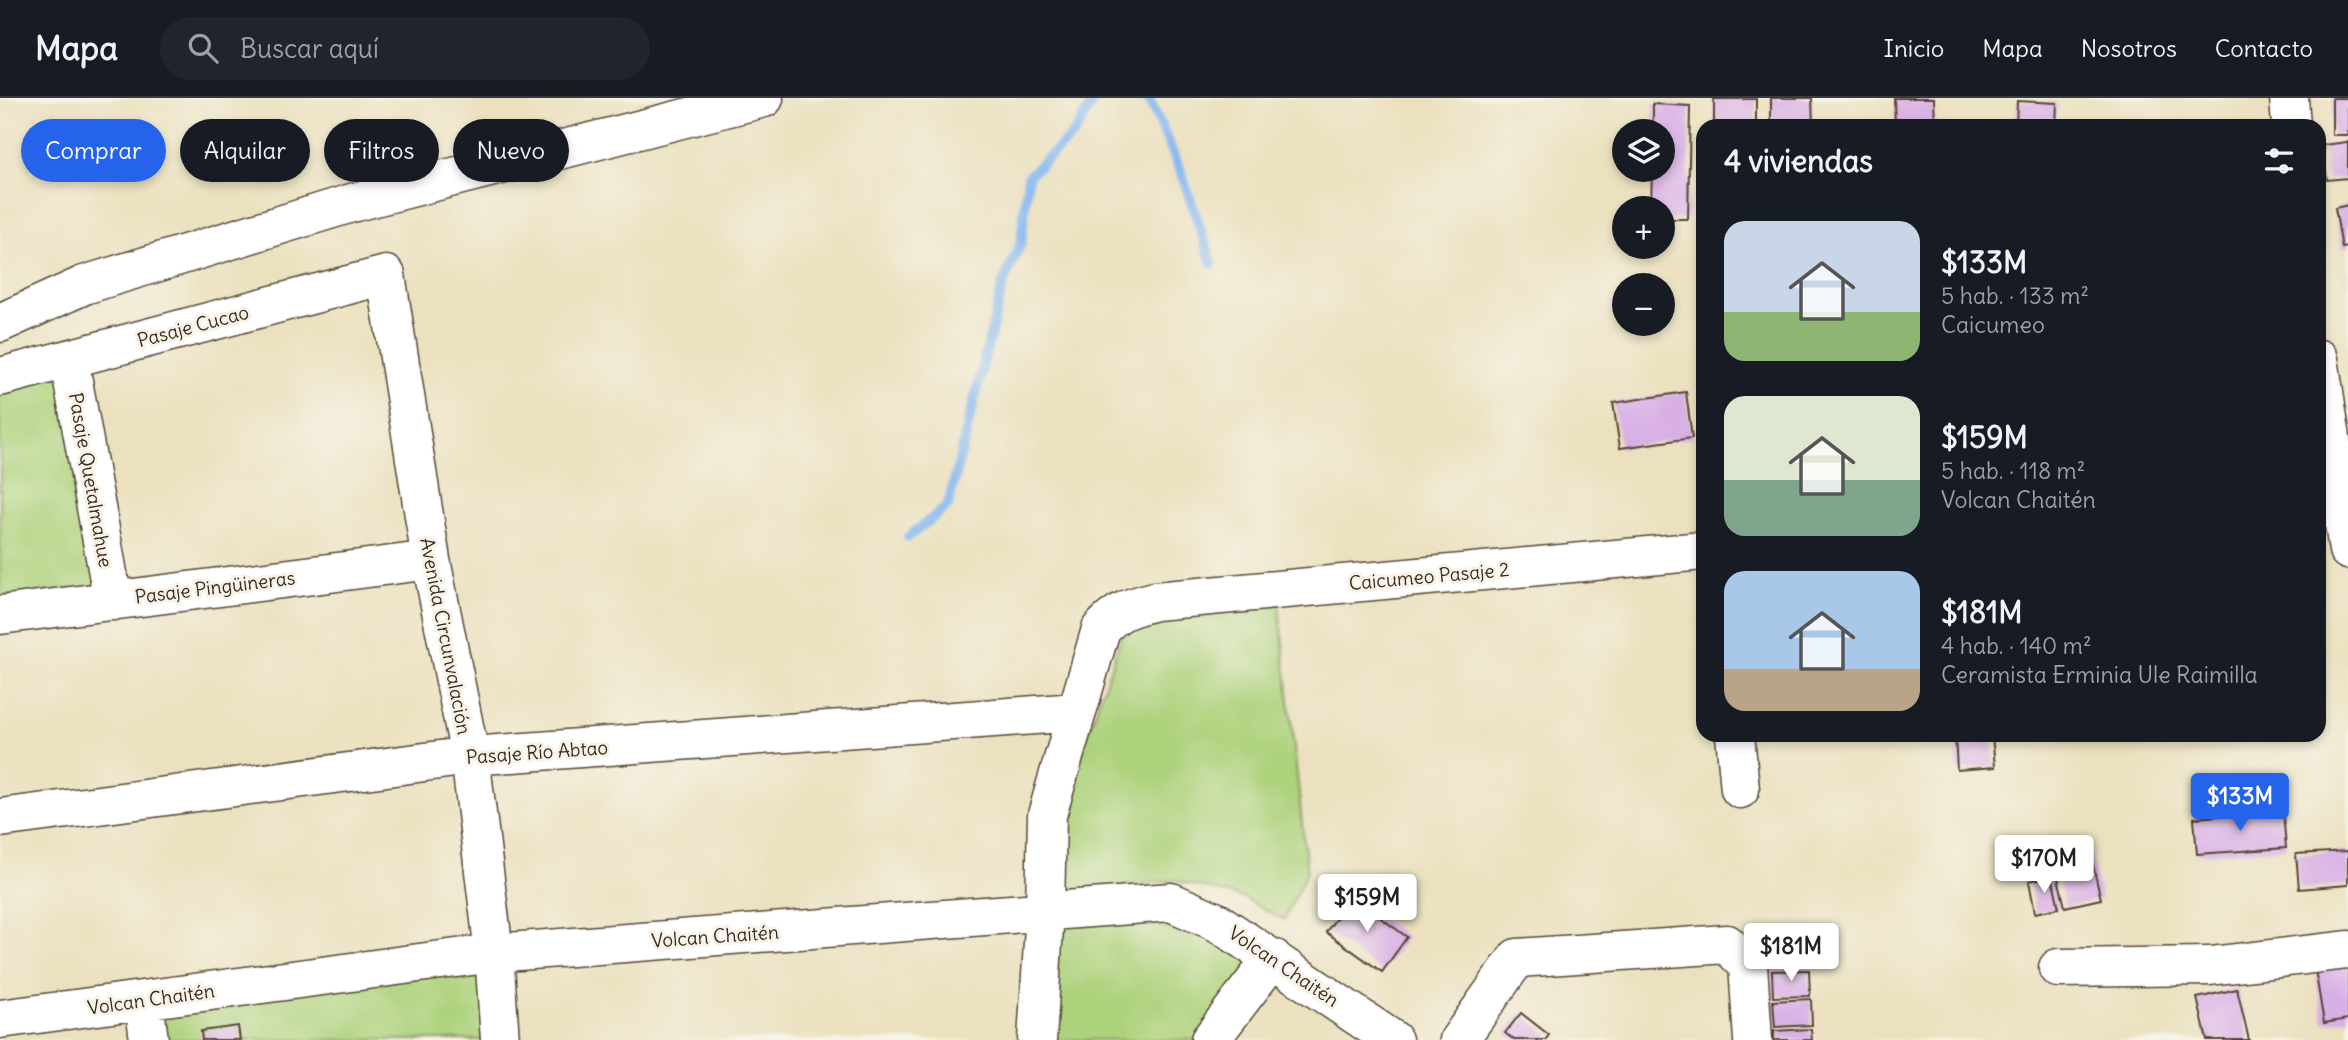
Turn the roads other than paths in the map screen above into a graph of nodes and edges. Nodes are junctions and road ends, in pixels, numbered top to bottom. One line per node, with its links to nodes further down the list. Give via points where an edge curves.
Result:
1 (764, 98): 5 (street, via 355,202 84,285)
2 (2289, 98): 3 (street)
3 (2290, 119)
4 (386, 275): 6 (street, Pasaje Cucao); 12 (street, Avenida Circunvalación)
5 (0, 323)
6 (69, 359): 7 (street, Pasaje Cucao); 13 (street, Pasaje Quetalmahue)
7 (0, 377)
8 (2326, 457): 9 (street)
9 (2329, 499): 10 (street)
10 (2348, 550)
11 (1696, 552): 15 (street, Caicumeo Pasaje 2, via 1155,601 1128,608 1101,629)
12 (431, 560): 13 (street, Pasaje Pingüineras); 17 (street, Avenida Circunvalación)
13 (113, 600): 14 (street, Pasaje Pingüineras)
14 (0, 615)
15 (1077, 712): 17 (street, Pasaje Río Abtao); 20 (street, Caicumeo Pasaje 2, via 1047,816)
16 (1736, 742): 18 (street)
17 (470, 756): 19 (street, Pasaje Río Abtao); 22 (street, Avenida Circunvalación)
18 (1740, 789)
19 (0, 818)
20 (1045, 911): 22 (street, Volcan Chaitén); 23 (street, Volcan Chaitén, via 1171,902 1217,922); 30 (street, Caicumeo Pasaje 2)
21 (2348, 950): 24 (street, via 2210,965)
22 (494, 953): 25 (street, Volcan Chaitén); 29 (street, Avenida Circunvalación)
23 (1273, 958): 31 (street); 32 (street, Volcan Chaitén)
24 (2058, 968)
25 (144, 999): 26 (street, Volcan Chaitén); 28 (street)
26 (0, 1020): 27 (street)
27 (3, 1040)
28 (149, 1040)
29 (500, 1040)
30 (1037, 1040)
31 (1210, 1040)
32 (1393, 1040)
33 (1459, 1040): 34 (street, via 1517,958 1727,944 1748,965)
34 (1753, 1040)

